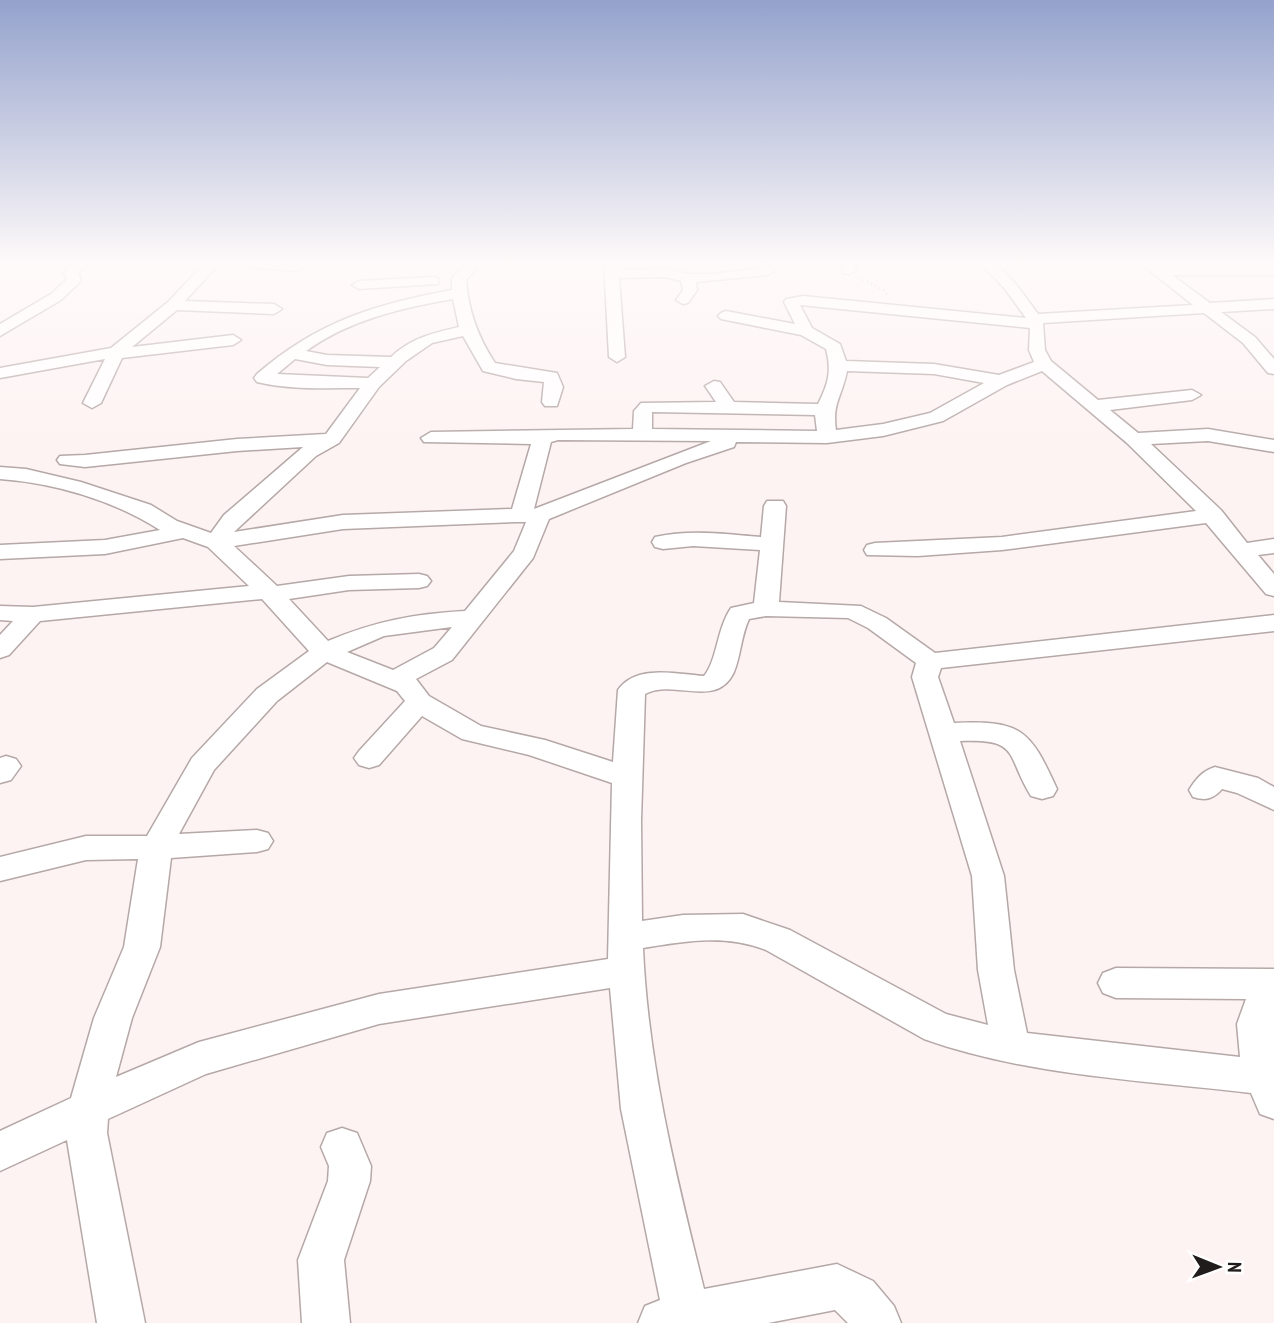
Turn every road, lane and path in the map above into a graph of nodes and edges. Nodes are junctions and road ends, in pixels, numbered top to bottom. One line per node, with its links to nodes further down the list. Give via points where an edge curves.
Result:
1 (150, 325): 12 (street)
2 (341, 325): 13 (street, via 302,344)
3 (465, 325): 9 (street)
4 (616, 325): 14 (street)
5 (773, 325): 10 (street)
6 (803, 325): 10 (street)
7 (1035, 325): 16 (street, via 1037,349)
8 (1230, 325): 18 (street)
9 (466, 330): 15 (street, via 415,345); 24 (street, via 489,367 551,377)
10 (806, 331): 17 (street, via 834,347)
11 (233, 340): 12 (street)
12 (116, 353): 19 (street); 25 (street)
13 (292, 355): 15 (street); 21 (street, via 263,378)
14 (617, 357)
15 (396, 362): 21 (street)
16 (1044, 364): 20 (street); 26 (street)
17 (839, 366): 20 (street, via 934,369); 28 (street)
18 (1274, 369)
19 (0, 373)
20 (1000, 381): 31 (street, via 914,425)
21 (373, 383): 34 (street)
22 (714, 386): 27 (street)
23 (1192, 395): 26 (street)
24 (551, 402)
25 (92, 403)
26 (1093, 406): 35 (street)
27 (729, 407): 28 (street); 30 (street, via 647,407)
28 (824, 410): 31 (street)
29 (760, 435): 30 (street); 31 (street); 41 (street, via 717,446)
30 (642, 437): 33 (street, via 558,434)
31 (827, 437)
32 (431, 438): 33 (street)
33 (542, 438): 41 (street)
34 (332, 439): 37 (street); 43 (street, via 309,452 232,520)
35 (1134, 439): 36 (street, via 1208,435); 40 (street)
36 (1274, 446)
37 (67, 460)
38 (0, 473): 42 (street, via 74,486 143,510)
39 (775, 506): 45 (street)
40 (1213, 515): 47 (street, via 990,546); 48 (street)
41 (530, 516): 43 (street, via 343,522); 56 (street, via 525,553)
42 (182, 532): 43 (street); 49 (street, via 105,547)
43 (216, 542): 52 (street)
44 (663, 542): 45 (street, via 693,539)
45 (772, 544): 53 (street)
46 (1274, 546): 48 (street)
47 (875, 550)
48 (1243, 551): 51 (street)
49 (0, 552)
50 (419, 581): 52 (street)
51 (1274, 589)
52 (270, 592): 55 (street); 59 (street)
53 (766, 609): 60 (street, via 852,611); 65 (street, via 740,613 735,619 717,681 649,681 632,691)
54 (0, 613): 55 (street)
55 (33, 614): 58 (street)
56 (472, 618): 59 (street, via 377,630); 61 (street, via 443,654)
57 (1274, 624): 60 (street)
58 (0, 650)
59 (324, 652): 61 (street); 70 (street, via 267,695 202,765)
60 (930, 661): 63 (street, via 925,677)
61 (395, 680): 62 (street, via 407,685)
62 (419, 702): 64 (street); 65 (street, via 472,733)
63 (942, 733): 66 (street, via 1012,737 1024,748); 76 (street, via 988,876 996,970)
64 (369, 758)
65 (627, 777): 72 (street)
66 (1042, 789)
67 (1204, 790): 68 (street, via 1215,777 1247,785)
68 (1274, 800)
69 (257, 841): 70 (street)
70 (156, 847): 71 (street, via 86,848); 78 (street, via 142,947 113,1018)
71 (0, 869)
72 (626, 954): 76 (street, via 683,928 743,927 778,940 937,1028); 78 (street, via 490,990 354,1015 199,1059); 81 (street, via 632,1041)
73 (1116, 982): 74 (street)
74 (1274, 984)
75 (1274, 990): 77 (street, via 1258,1011 1257,1045)
76 (1011, 1048): 77 (street)
77 (1269, 1089)
78 (90, 1108): 80 (street); 82 (street, via 86,1133)
79 (342, 1147): 83 (street, via 350,1166 349,1181 321,1260)
80 (0, 1152)
81 (674, 1319): 84 (street, via 837,1287 858,1297)
82 (121, 1323)
83 (326, 1323)
84 (877, 1323)

